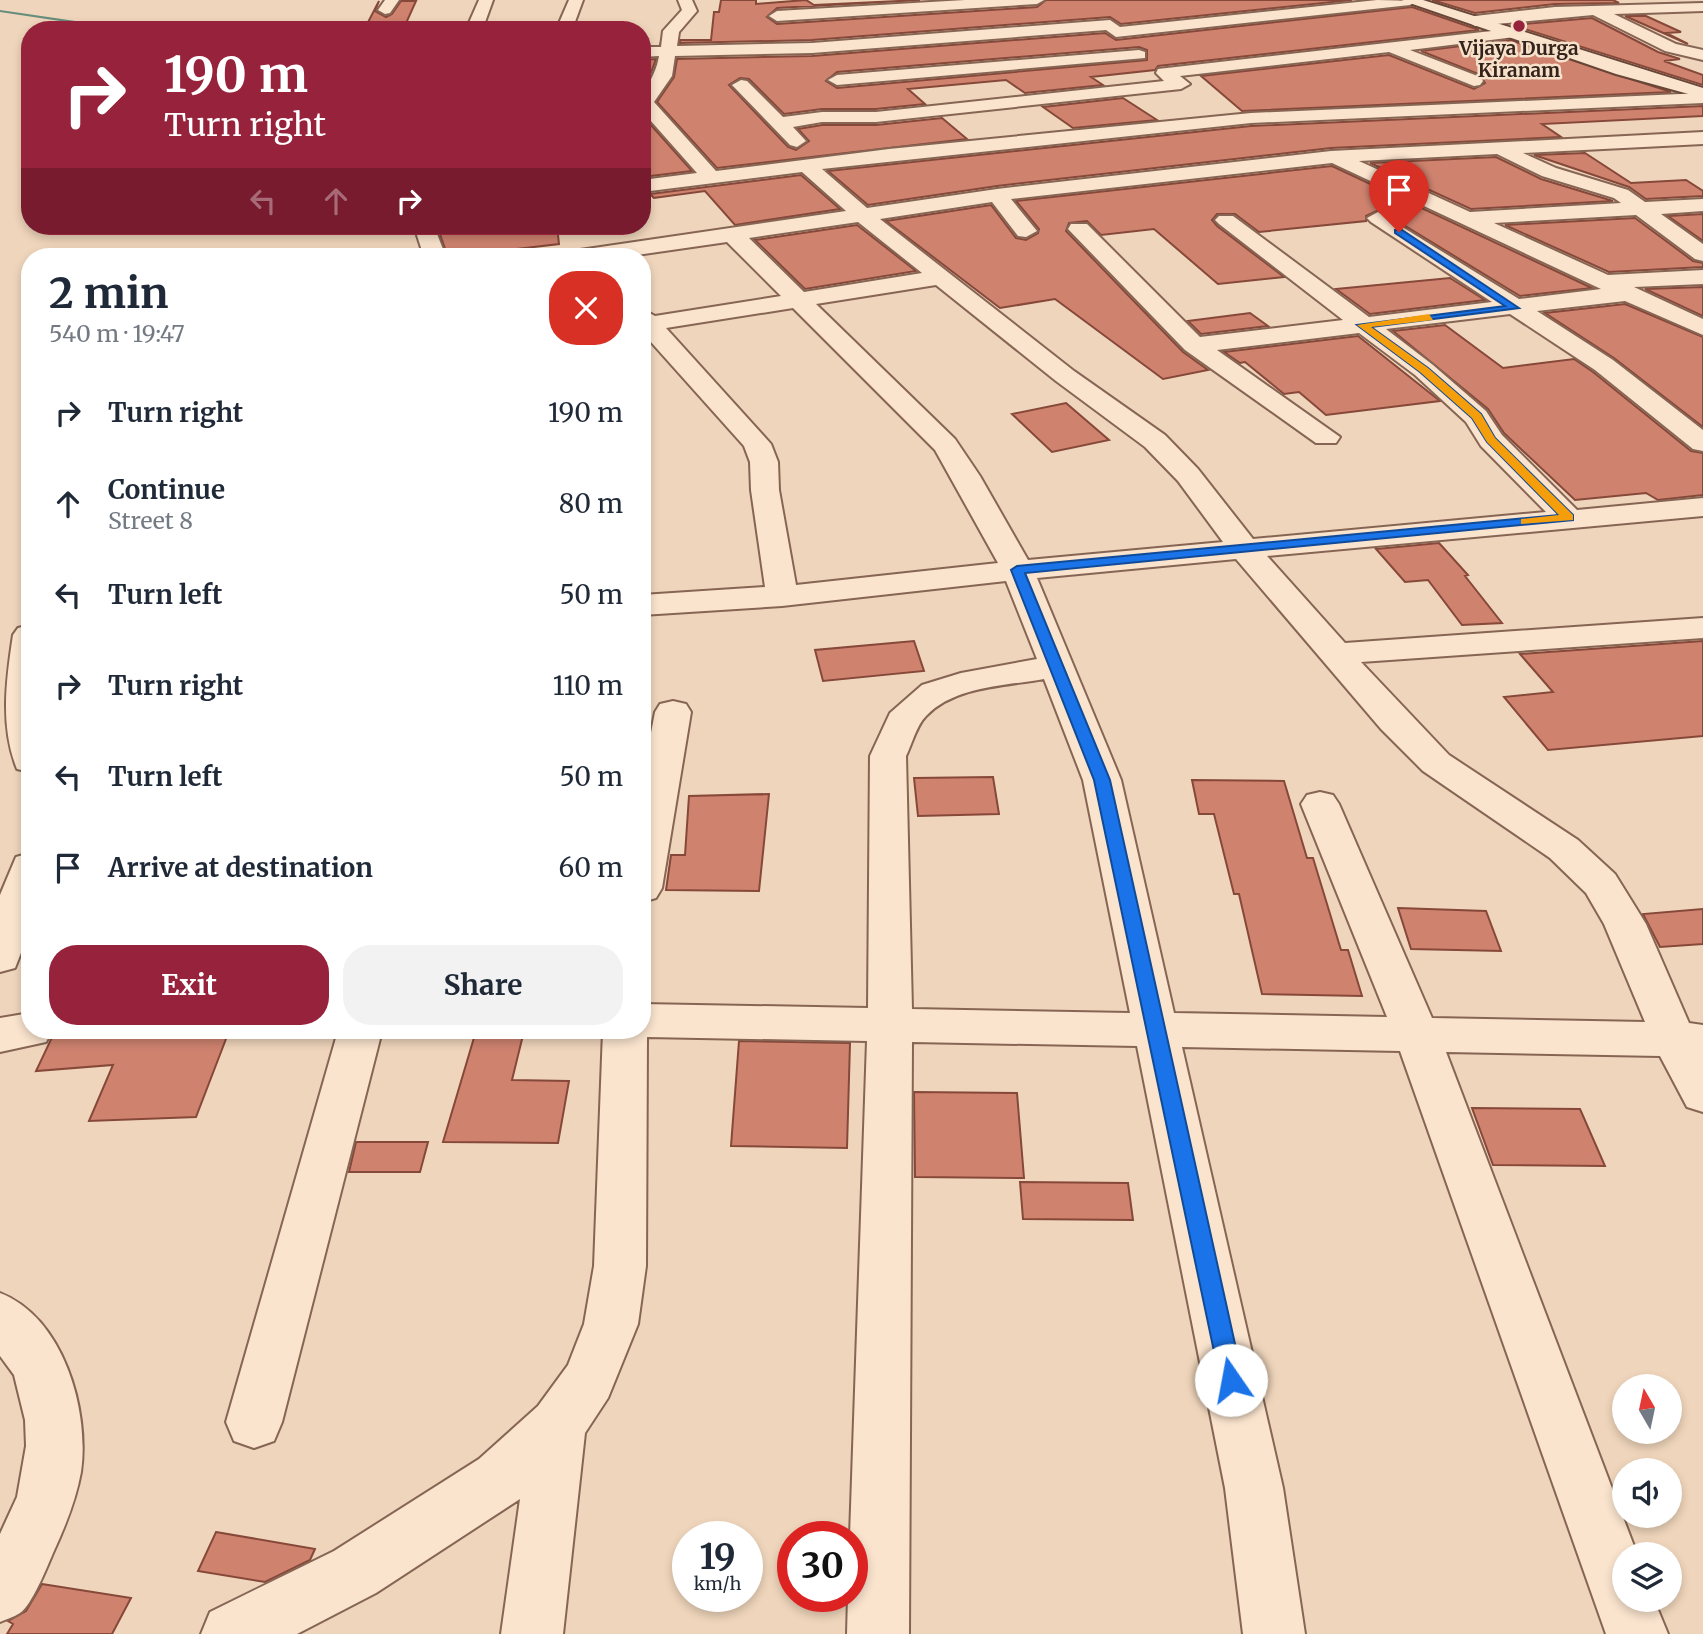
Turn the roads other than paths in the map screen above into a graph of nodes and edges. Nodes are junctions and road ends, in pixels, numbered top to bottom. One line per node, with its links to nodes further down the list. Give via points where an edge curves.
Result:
1 (486, 0): 23 (street)
2 (576, 0): 24 (street)
3 (685, 0): 32 (street, via 690,11 671,31)
4 (844, 0): 20 (street)
5 (1026, 0): 6 (street); 12 (street)
6 (1037, 0)
7 (1273, 0): 21 (street)
8 (1409, 0): 21 (street); 25 (street)
9 (1426, 0): 25 (street)
10 (1568, 0): 18 (street)
11 (1640, 0): 17 (street)
12 (926, 4): 20 (street)
13 (1498, 5): 22 (street)
14 (774, 8): 20 (street); 30 (street)
15 (1095, 8): 27 (street)
16 (1174, 9): 26 (street)
17 (1658, 9): 18 (street); 19 (street)
18 (1593, 10): 22 (street); 34 (street, via 1671,48)
19 (1698, 10)
20 (864, 12)
21 (1302, 12): 26 (street); 29 (street)
22 (1522, 15): 25 (street)
23 (478, 21)
24 (568, 21)
25 (1480, 21): 28 (street); 42 (street)
26 (1209, 22): 27 (street); 35 (street)
27 (1113, 28): 30 (street); 33 (street)
28 (1508, 34): 29 (street); 44 (street)
29 (1389, 47): 35 (street); 40 (street)
30 (777, 49): 32 (street); 36 (street)
31 (651, 52): 32 (street)
32 (665, 52): 43 (street, via 664,76)
33 (1139, 55): 38 (street); 39 (street)
34 (1703, 55)
35 (1293, 58): 37 (street); 38 (street)
36 (783, 68)
37 (1326, 72)
38 (1164, 73): 48 (street, via 1181,84)
39 (837, 80)
40 (1474, 81)
41 (741, 85): 48 (street)
42 (1703, 86)
43 (651, 94)
44 (1703, 96): 46 (street)
45 (651, 110): 54 (street)
46 (1492, 110): 47 (street); 50 (street)
47 (1251, 118): 52 (street); 53 (street)
48 (779, 123): 53 (street)
49 (1703, 138): 50 (street)
50 (1545, 146): 51 (street)
51 (1497, 148): 52 (street); 58 (street, via 1527,164 1621,194)
52 (1331, 157): 56 (street); 61 (street)
53 (814, 165): 54 (street); 59 (street)
54 (712, 178): 55 (street)
55 (651, 185)
56 (997, 195): 59 (street); 64 (street)
57 (1703, 205): 58 (street)
58 (1640, 208): 61 (street); 67 (street)
59 (864, 216): 65 (street); 68 (street)
60 (1378, 218): 73 (street)
61 (1467, 218): 70 (street)
62 (1226, 220): 75 (street)
63 (1079, 229): 78 (street)
64 (1026, 230)
65 (733, 235): 66 (street); 72 (street)
66 (620, 248)
67 (1703, 254)
68 (942, 277): 72 (street); 83 (street, via 1155,441 1188,475)
69 (1703, 277): 70 (street)
70 (1602, 281): 71 (street)
71 (1632, 293): 73 (street); 76 (street)
72 (797, 301): 74 (street); 84 (street, via 945,445)
73 (1514, 308): 75 (street); 80 (street, via 1604,365)
74 (651, 321)
75 (1362, 325): 78 (street); 82 (street, via 1477,416 1491,440)
76 (1703, 328)
77 (651, 329): 85 (street, via 757,444 764,462)
78 (1194, 345): 79 (street)
79 (1326, 437)
80 (1703, 443)
81 (1703, 507): 82 (street)
82 (1568, 518): 83 (street)
83 (1245, 550): 84 (street); 88 (street)
84 (1017, 570): 85 (street); 89 (street)
85 (782, 596): 86 (street)
86 (651, 604)
87 (1703, 628): 88 (street)
88 (1338, 654): 105 (street, via 1436,763 1564,849 1601,884)
89 (1058, 666): 98 (street, via 961,683 934,692 908,713 888,756); 99 (street, via 1102,780)
90 (21, 697): 92 (street)
91 (673, 712): 94 (street)
92 (21, 743)
93 (1320, 804): 102 (street)
94 (651, 837)
95 (21, 893): 96 (street)
96 (0, 957)
97 (651, 1020): 98 (street)
98 (890, 1025): 99 (street); 115 (street)
99 (1158, 1030): 102 (street); 116 (street, via 1254,1488)
100 (21, 1032): 101 (street)
101 (0, 1035)
102 (1417, 1035): 105 (street); 110 (street)
103 (358, 1039): 108 (street)
104 (625, 1039): 109 (street, via 620,1266 611,1324 589,1381)
105 (1689, 1040): 106 (street)
106 (1703, 1094)
107 (0, 1317): 111 (street, via 38,1364 55,1418 56,1461 43,1510 20,1561)
108 (254, 1422)
109 (558, 1425): 113 (street, via 499,1479 366,1565); 114 (street)
110 (1612, 1566)
111 (0, 1591)
112 (1629, 1612): 117 (street)
113 (232, 1634)
114 (532, 1634)
115 (878, 1634)
116 (1274, 1634)
117 (1637, 1634)

